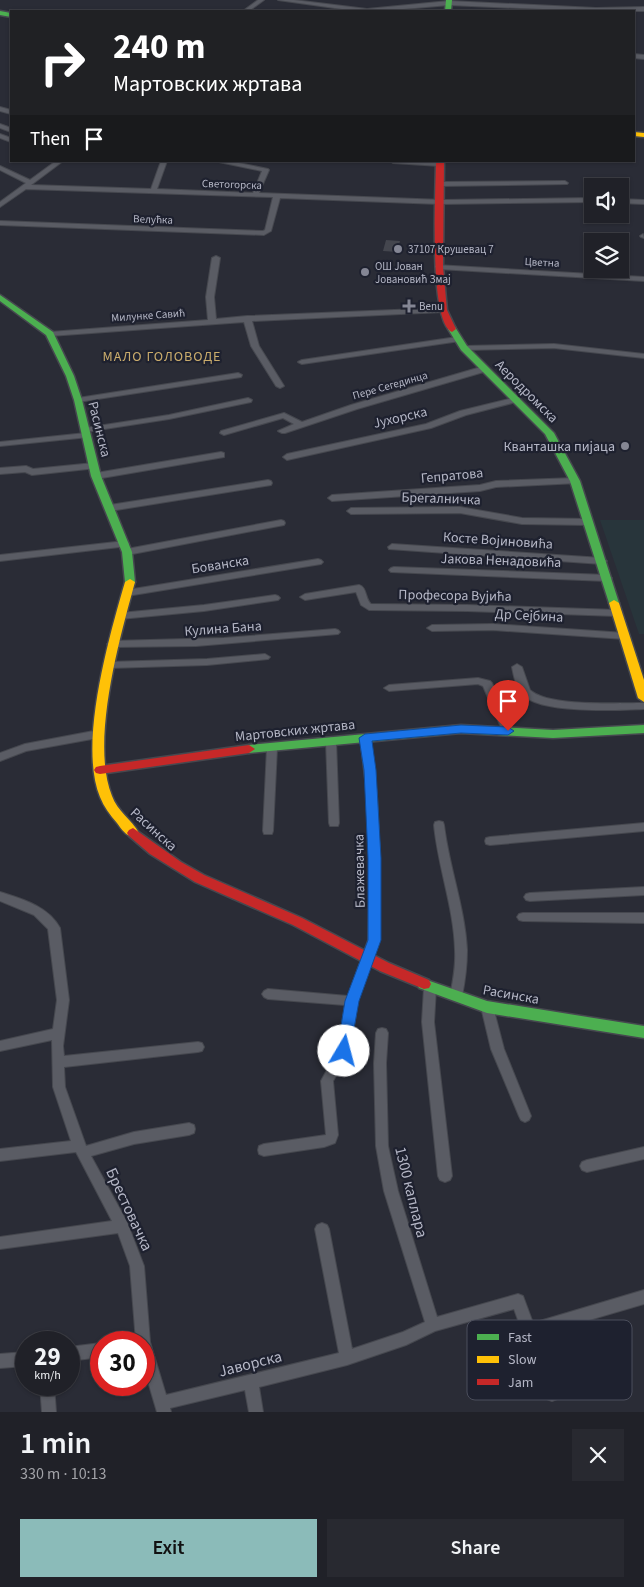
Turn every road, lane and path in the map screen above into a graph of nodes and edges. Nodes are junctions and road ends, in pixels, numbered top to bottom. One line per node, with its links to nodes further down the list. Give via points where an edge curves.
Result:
1 (261, 0): 5 (street)
2 (281, 0): 6 (street)
3 (449, 5): 7 (street); 8 (street)
4 (644, 9): 8 (street)
5 (247, 10)
6 (359, 10)
7 (381, 10)
8 (597, 10)
9 (59, 162): 15 (street)
10 (164, 162): 19 (street)
11 (222, 162): 20 (street, via 266,170)
12 (416, 162): 13 (street)
13 (440, 163): 17 (street, Аеродромска)
14 (0, 168): 15 (street)
15 (30, 182): 18 (street)
16 (565, 183): 17 (street)
17 (440, 184): 23 (street, Аеродромска)
18 (24, 187): 19 (street, Светогорска); 26 (street)
19 (154, 192): 20 (street, Светогорска)
20 (255, 195): 21 (street, Светогорска)
21 (277, 196): 23 (street, Светогорска); 27 (street, Велућка, via 268,231 264,233)
22 (584, 200): 23 (street, Светогорска)
23 (441, 201): 29 (street, Аеродромска)
24 (629, 201): 25 (street)
25 (644, 202)
26 (0, 205)
27 (0, 223)
28 (216, 258): 34 (street, via 210,297)
29 (439, 267): 30 (street, Цветна); 32 (street, Аеродромска)
30 (644, 279)
31 (0, 297): 35 (street, Расинска)
32 (443, 310): 33 (street, Милунке Савић); 36 (street, Аеродромска)
33 (247, 318): 34 (street, Милунке Савић); 41 (street, via 255,346)
34 (212, 321): 35 (street, Милунке Савић)
35 (50, 334): 43 (street, Расинска)
36 (461, 344): 37 (street, via 554,346); 38 (street); 39 (street, Аеродромска)
37 (644, 356)
38 (302, 362)
39 (484, 369): 42 (street, Аеродромска); 45 (street, Пере Сегединца)
40 (238, 375): 43 (street)
41 (280, 386)
42 (517, 399): 51 (street, Јухорска, via 428,426); 54 (street, Аеродромска, via 549,433)
43 (78, 400): 47 (street, Расинска)
44 (248, 400): 47 (street)
45 (302, 424): 46 (street, Пере Сегединца); 48 (street, via 284,415)
46 (282, 432)
47 (85, 433): 49 (street); 53 (street, Расинска)
48 (224, 433)
49 (0, 444)
50 (221, 455): 53 (street)
51 (287, 457)
52 (0, 471): 53 (street)
53 (95, 471): 57 (street, Расинска)
54 (575, 481): 56 (street, Гепратова, via 496,484 480,488); 59 (street, Аеродромска)
55 (268, 483): 57 (street)
56 (332, 498)
57 (110, 508): 62 (street, Расинска)
58 (351, 511): 59 (street, Брегалничка, via 460,510 522,521)
59 (589, 522): 64 (street, Аеродромска)
60 (281, 523): 62 (street)
61 (392, 547): 64 (street, Косте Војиновића)
62 (126, 548): 63 (street); 68 (street, Расинска, via 131,579)
63 (0, 558)
64 (602, 561): 67 (street, Аеродромска)
65 (318, 562): 68 (street, Бованска)
66 (394, 570): 67 (street, Јакова Ненадовића)
67 (607, 578): 71 (street, Аеродромска)
68 (126, 593): 72 (street, Расинска)
69 (305, 597): 71 (street, Професора Вујића, via 359,588 364,603 370,607)
70 (275, 598): 72 (street)
71 (618, 613): 75 (street, Аеродромска)
72 (120, 616): 76 (street, Расинска)
73 (432, 628): 75 (street, Др Сејбина, via 493,627)
74 (335, 632): 76 (street, Кулина Бана, via 179,645)
75 (625, 636): 81 (street, Аеродромска)
76 (112, 644): 78 (street, Расинска)
77 (265, 657): 78 (street)
78 (109, 665): 85 (street, Расинска)
79 (517, 667): 82 (street, via 527,692 535,698 566,704)
80 (389, 688): 84 (street, via 487,683)
81 (644, 698)
82 (644, 706)
83 (644, 729): 84 (street, Мартовских жртава, via 553,734)
84 (508, 731): 86 (street, Мартовских жртава, via 461,729)
85 (100, 734): 89 (street, via 25,748); 90 (street, Расинска)
86 (365, 738): 87 (street, Мартовских жртава); 101 (street, Блажевачка, via 372,796 375,897 374,940)
87 (331, 741): 88 (street, Мартовских жртава); 91 (street)
88 (272, 748): 90 (street, Мартовских жртава, via 219,752); 94 (street)
89 (0, 757)
90 (100, 770): 101 (street, Расинска, via 104,794 119,818 166,861 322,933)
91 (334, 823)
92 (439, 825): 104 (street, via 461,946)
93 (644, 827): 95 (street)
94 (268, 831)
95 (490, 841)
96 (644, 891): 98 (street)
97 (0, 896): 108 (street, Брестовачка, via 39,912 49,919 54,928 63,1000)
98 (530, 897)
99 (523, 917): 100 (street)
100 (644, 918)
101 (368, 960): 102 (street, Расинска); 105 (street, Блажевачка)
102 (430, 988): 104 (street, Расинска); 120 (street, via 428,1022)
103 (268, 994): 105 (street)
104 (456, 996): 106 (street, Расинска)
105 (352, 1001): 116 (street, Блажевачка, via 344,1051 327,1081 330,1139)
106 (488, 1007): 107 (street, Расинска); 113 (street, via 490,1028 500,1060)
107 (644, 1032)
108 (58, 1033): 110 (street); 112 (street, Брестовачка)
109 (382, 1033): 127 (street, 1300 каплара, via 382,1146 391,1190)
110 (0, 1046)
111 (198, 1047): 112 (street)
112 (58, 1062): 115 (street, Брестовачка, via 59,1087)
113 (525, 1116)
114 (189, 1129): 115 (street)
115 (81, 1149): 118 (street); 121 (street, Брестовачка)
116 (264, 1150)
117 (644, 1153): 119 (street)
118 (0, 1155)
119 (587, 1166)
120 (445, 1176)
121 (122, 1226): 123 (street); 128 (street, Брестовачка, via 137,1266)
122 (322, 1229): 129 (street)
123 (0, 1243)
124 (644, 1297): 126 (street)
125 (525, 1320): 127 (street, Јаворска, via 518,1301)
126 (566, 1320)
127 (432, 1325): 129 (street, Јаворска, via 406,1338)
128 (142, 1331)
129 (347, 1358): 132 (street, Јаворска)
130 (15, 1360): 131 (street)
131 (0, 1361)
132 (251, 1381): 135 (street, Јаворска); 137 (street)
133 (155, 1382): 135 (street, Брестовачка)
134 (48, 1396): 136 (street)
135 (163, 1408)
136 (49, 1412)
137 (256, 1412)

